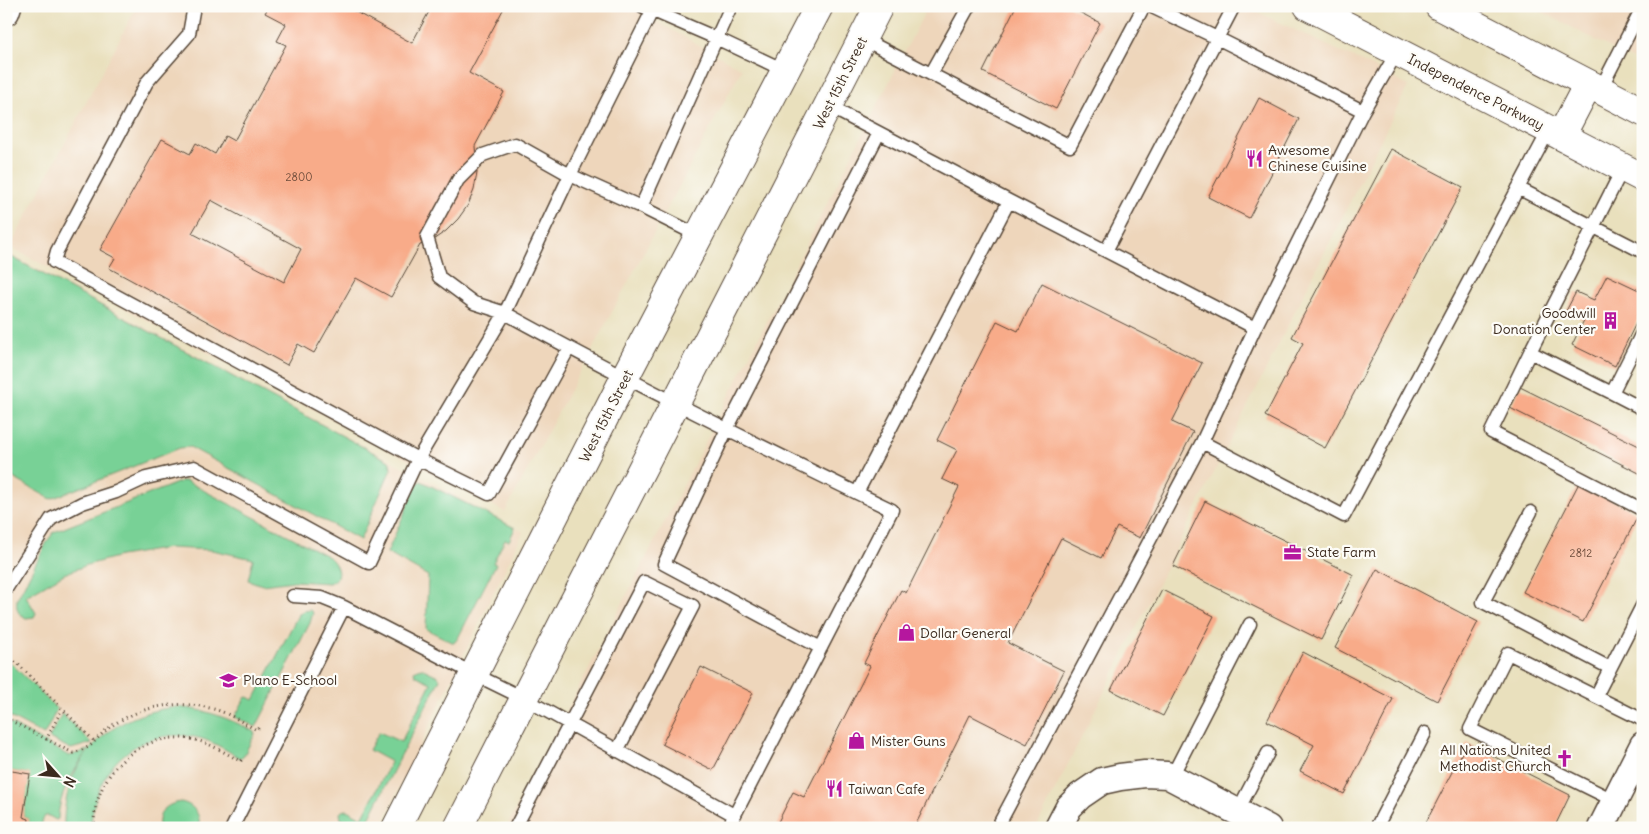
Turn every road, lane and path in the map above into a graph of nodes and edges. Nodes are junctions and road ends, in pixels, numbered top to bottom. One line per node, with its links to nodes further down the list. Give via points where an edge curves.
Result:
1 (8, 6): 14 (street)
2 (194, 6): 49 (lane, via 189,34 147,82 54,262)
3 (731, 6): 17 (lane)
4 (819, 6): 21 (main road, West 15th Street)
5 (879, 6): 19 (main road, West 15th Street)
6 (969, 6): 22 (lane)
7 (1144, 6): 22 (lane, via 1070,146)
8 (1150, 6): 18 (lane)
9 (1234, 6): 18 (lane)
10 (1308, 6): 20 (main road, Independence Parkway)
11 (1439, 6): 23 (main road)
12 (1643, 6): 15 (lane)
13 (647, 9): 17 (lane); 30 (lane)
14 (6, 12)
15 (1631, 30): 16 (lane); 23 (lane)
16 (1643, 36)
17 (716, 38): 21 (lane); 33 (lane)
18 (1217, 38): 25 (lane); 36 (lane)
19 (863, 39): 22 (lane); 24 (main road, West 15th Street)
20 (1397, 52): 25 (lane); 28 (main road, Independence Parkway)
21 (786, 71): 35 (main road, West 15th Street)
22 (931, 74)
23 (1594, 87): 26 (main road); 28 (main road)
24 (828, 106): 27 (lane); 45 (main road, West 15th Street)
25 (1363, 111): 39 (lane)
26 (1643, 112)
27 (879, 132): 32 (lane); 47 (lane)
28 (1555, 133): 29 (main road, Independence Parkway); 31 (lane)
29 (1633, 173): 34 (lane)
30 (570, 175): 33 (lane); 38 (lane); 38 (lane, via 516,144 483,155 458,180 426,237 439,278 474,303)
31 (1518, 188): 34 (lane); 48 (lane, via 1344,516)
32 (1009, 201): 36 (lane); 50 (lane)
33 (641, 207): 35 (lane)
34 (1593, 226): 37 (lane); 42 (lane)
35 (699, 236): 43 (main road, West 15th Street)
36 (1106, 251): 39 (lane)
37 (1643, 252)
38 (505, 313): 41 (lane); 49 (lane)
39 (1255, 328): 48 (lane)
40 (1643, 331): 44 (lane)
41 (569, 348): 43 (lane); 49 (lane, via 489,494)
42 (1530, 352): 44 (lane); 51 (lane, via 1491,432)
43 (626, 377): 45 (lane); 61 (main road, West 15th Street)
44 (1612, 394): 46 (lane)
45 (676, 404): 47 (lane); 63 (main road, West 15th Street)
46 (1643, 409)
47 (728, 429): 50 (lane); 58 (lane, via 664,564)
48 (1202, 442): 88 (lane)
49 (418, 458): 53 (lane, via 369,563 194,467 146,478 82,503 51,520)
50 (857, 493): 58 (lane, via 892,510)
51 (1643, 510)
52 (1531, 512): 60 (lane, via 1482,602)
53 (6, 589)
54 (293, 596): 56 (lane, via 322,598)
55 (1643, 604): 60 (lane)
56 (344, 607): 61 (lane); 83 (lane)
57 (1250, 624): 78 (lane)
58 (821, 648): 81 (lane)
59 (6, 657): 64 (path, via 17,663)
60 (1610, 668): 62 (lane)
61 (474, 674): 63 (lane); 84 (main road, West 15th Street)
62 (1596, 696): 66 (lane); 79 (lane, via 1508,653 1470,729)
63 (525, 699): 68 (lane); 85 (main road, West 15th Street)
64 (62, 710): 72 (path); 73 (path)
65 (6, 718): 72 (path)
66 (1643, 720)
67 (262, 721): 69 (path)
68 (569, 723): 74 (lane); 74 (lane, via 644,582 693,606); 86 (lane)
69 (257, 730): 71 (path); 73 (path, via 220,711 194,706 158,706 114,724)
70 (1425, 733): 91 (lane)
71 (258, 735)
72 (46, 740): 73 (path, via 74,753)
73 (94, 741)
74 (617, 750): 81 (lane)
75 (249, 752): 82 (path, via 240,761 204,742 189,738 154,741 139,748 111,771 96,806)
76 (1268, 753): 80 (lane)
77 (1640, 757): 79 (street)
78 (1171, 778): 80 (street); 89 (street, via 1145,774 1102,781 1069,807)
79 (1614, 801): 92 (street)
80 (1237, 812): 90 (street)
81 (734, 815): 87 (lane)
82 (94, 828)
83 (232, 828)
84 (396, 828)
85 (458, 828)
86 (515, 828)
87 (728, 828)
88 (996, 828)
89 (1058, 828)
90 (1268, 828)
91 (1376, 828)
92 (1601, 828)

